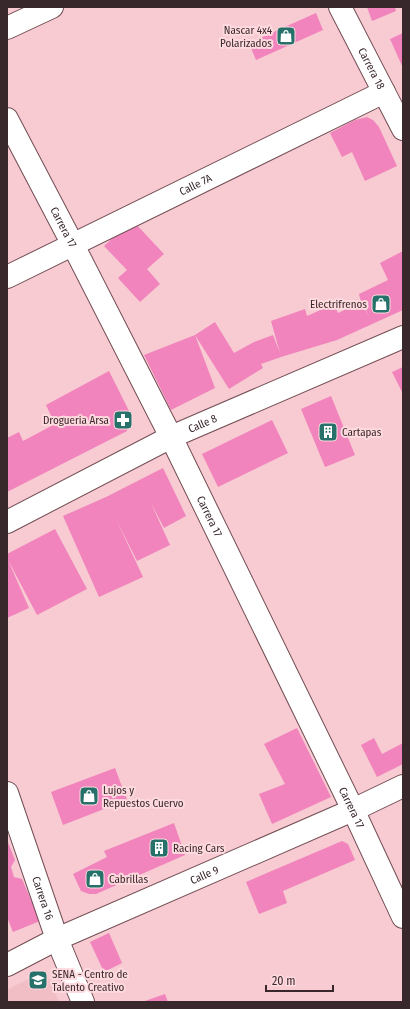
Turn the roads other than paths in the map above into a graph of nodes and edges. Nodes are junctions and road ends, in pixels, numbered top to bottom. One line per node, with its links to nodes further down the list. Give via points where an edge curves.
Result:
1 (52, 7): 3 (street)
2 (340, 7): 4 (street, Carrera 18)
3 (7, 28)
4 (384, 92): 6 (street, Carrera 18); 7 (street, Calle 7A)
5 (7, 119): 7 (street, Carrera 17)
6 (403, 129)
7 (73, 245): 8 (street, Calle 7A); 10 (street, Carrera 17)
8 (7, 277)
9 (403, 337): 10 (street, Calle 8)
10 (171, 436): 11 (street, Calle 8); 14 (street, Carrera 17)
11 (7, 522)
12 (403, 786): 14 (street, Calle 9)
13 (7, 793): 16 (street, Carrera 16)
14 (353, 810): 15 (street, Carrera 17); 16 (street, Calle 9)
15 (403, 918)
16 (57, 939): 17 (street, Calle 9); 18 (street, Carrera 16)
17 (7, 965)
18 (83, 1002)

